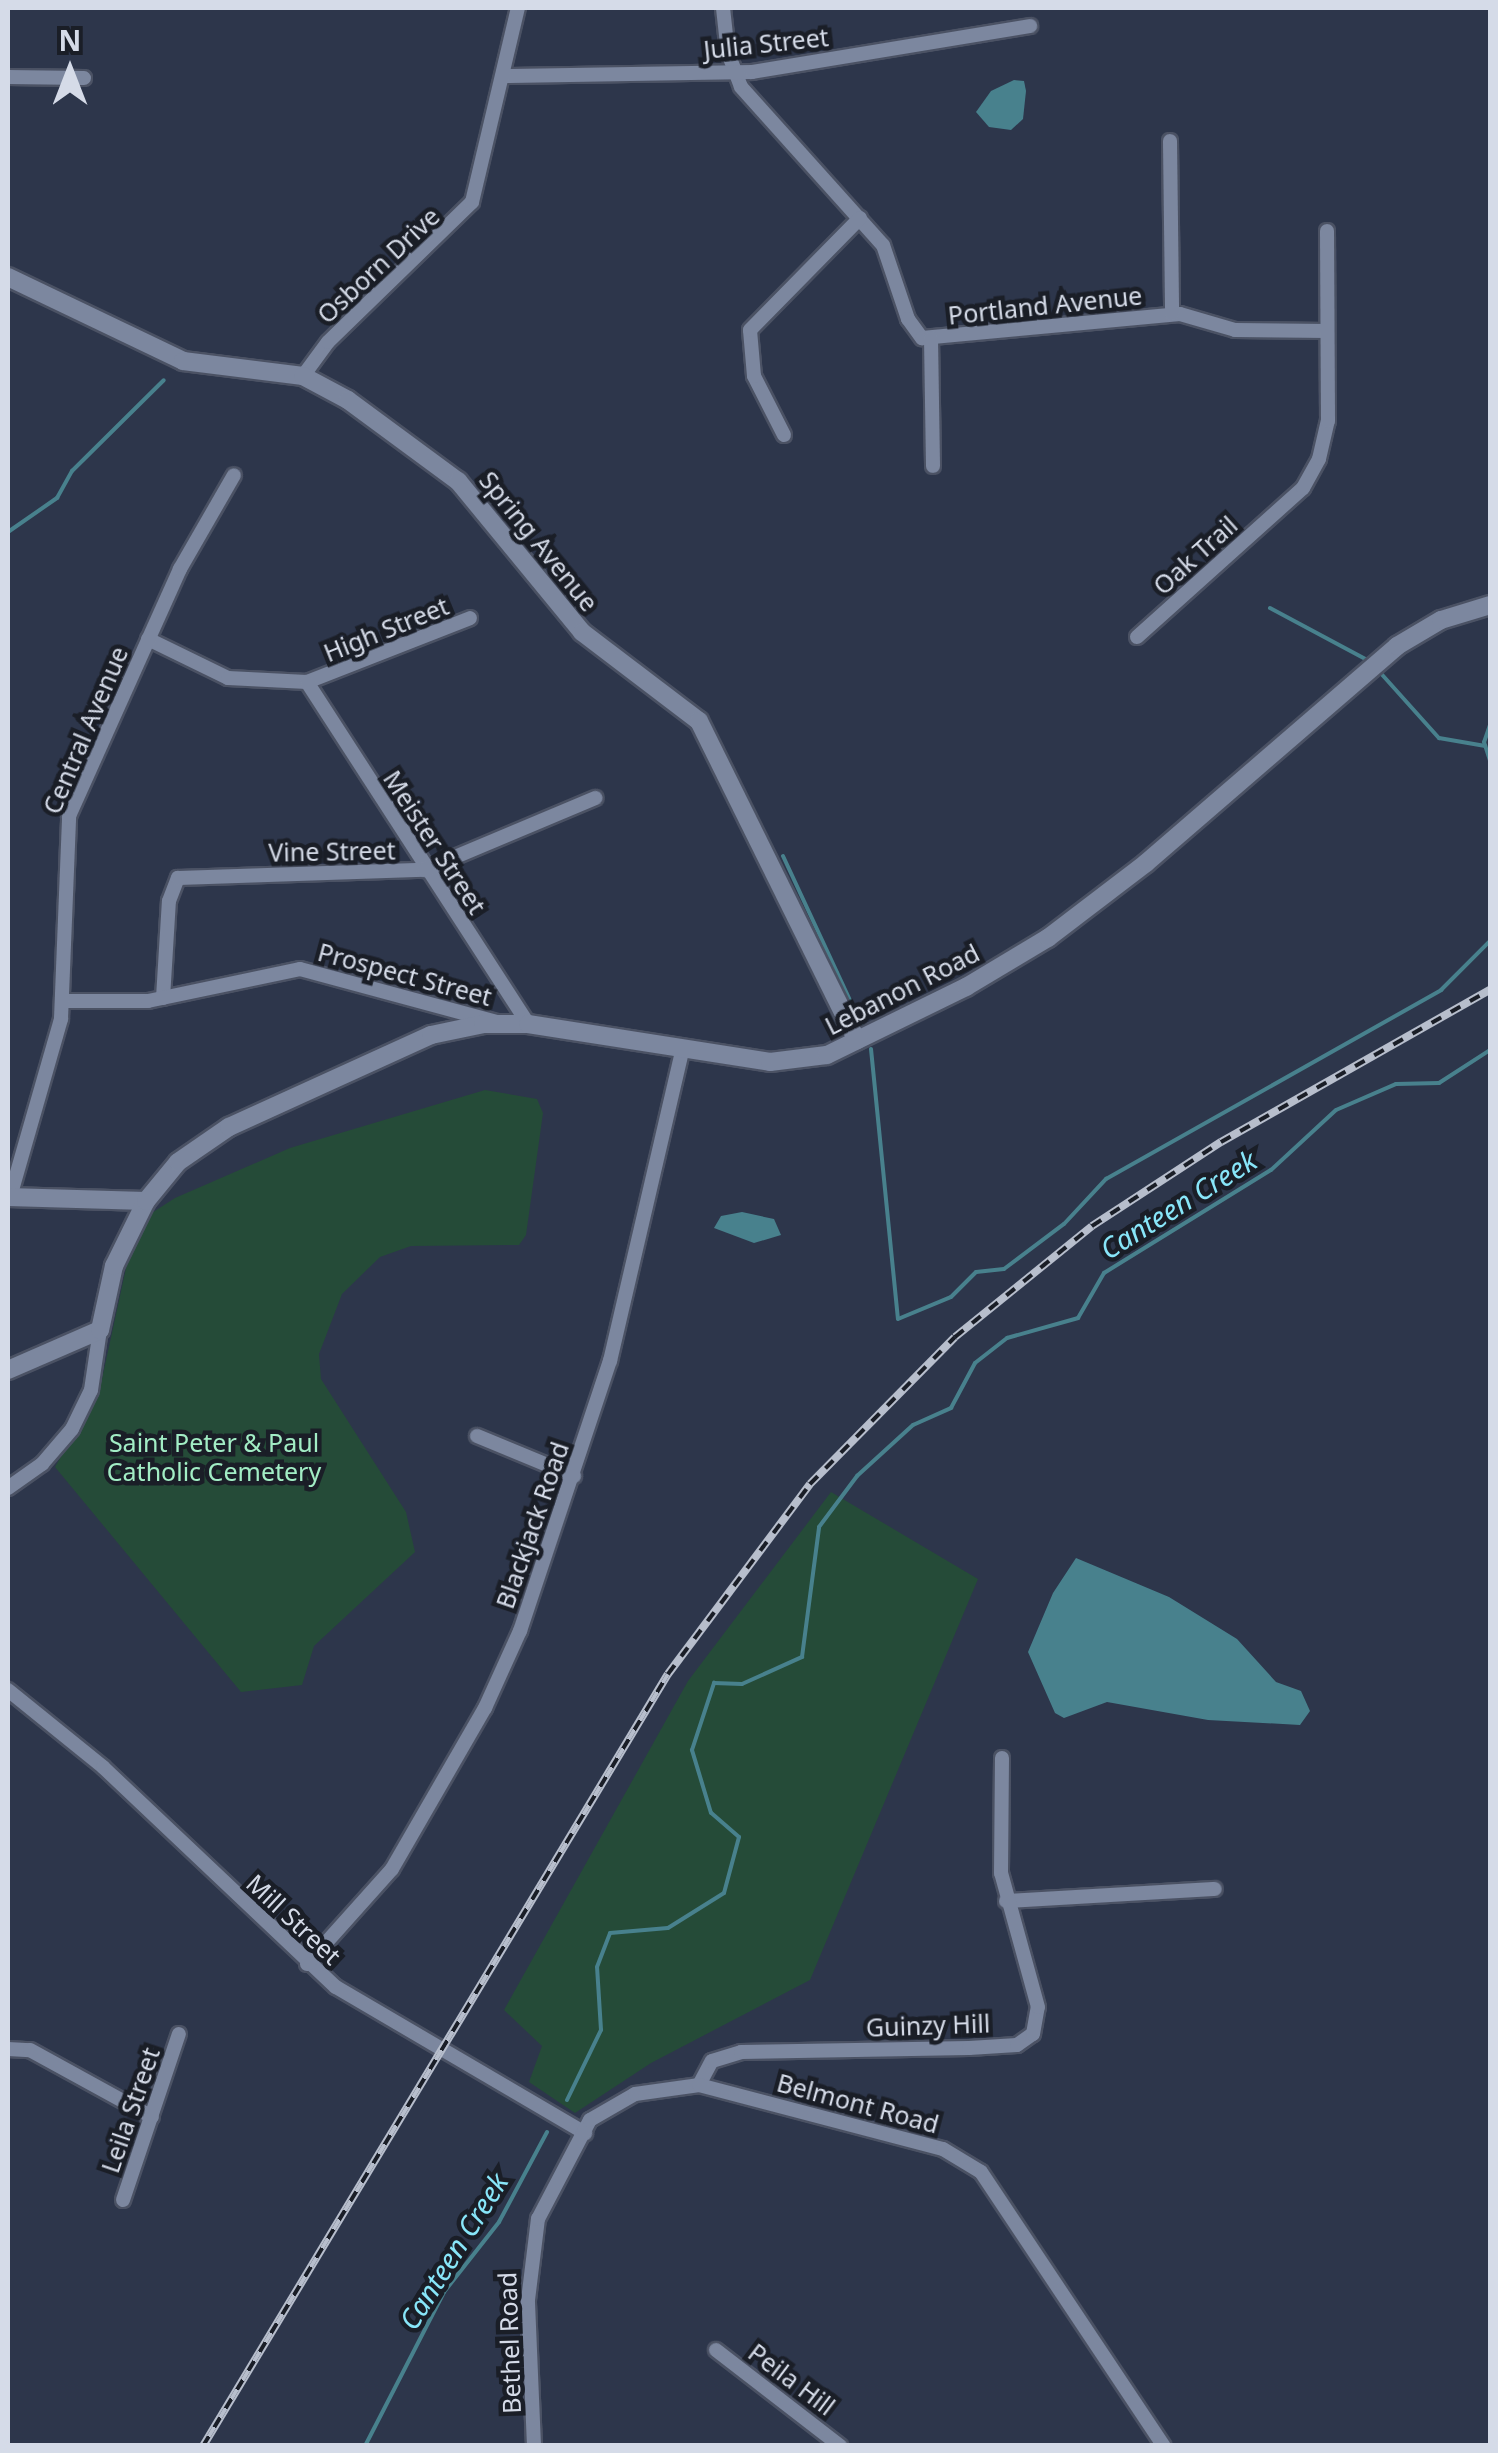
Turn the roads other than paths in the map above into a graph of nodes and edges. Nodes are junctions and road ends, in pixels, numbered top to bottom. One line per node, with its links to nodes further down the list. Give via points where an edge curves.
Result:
1 (518, 8): 5 (street, Osborn Drive)
2 (723, 8): 4 (street, Portland Avenue)
3 (1030, 26): 4 (street, Julia Street)
4 (734, 72): 5 (street, Julia Street); 9 (street, Portland Avenue, via 777,132)
5 (504, 76): 15 (street, Osborn Drive, via 480,181 466,212 328,342)
6 (8, 77): 7 (street)
7 (84, 78)
8 (1170, 141): 12 (street)
9 (860, 218): 14 (street, Portland Avenue, via 892,260 908,319 922,338); 16 (street, via 750,330 754,376)
10 (1327, 231): 13 (street, Oak Trail)
11 (8, 278): 15 (street, Spring Avenue, via 182,361)
12 (1172, 314): 13 (street, Portland Avenue, via 1235,330); 14 (street, Portland Avenue)
13 (1327, 331): 21 (street, Oak Trail, via 1324,443 1313,472)
14 (931, 338): 17 (street)
15 (303, 376): 30 (street, Spring Avenue, via 348,400 458,480 582,632 699,721)
16 (784, 435)
17 (934, 466)
18 (234, 475): 22 (street, Central Avenue, via 201,527)
19 (1490, 605): 30 (street, Lebanon Road, via 1441,620 1397,646 1146,863 1048,938)
20 (470, 618): 23 (street, High Street)
21 (1137, 637)
22 (148, 640): 23 (street, High Street, via 228,678); 27 (street, Central Avenue, via 69,816)
23 (308, 682): 25 (street, Meister Street)
24 (595, 798): 25 (street, Vine Street)
25 (427, 869): 26 (street, Vine Street, via 178,878 169,901); 29 (street, Meister Street)
26 (163, 998): 27 (street, Prospect Street); 28 (street, Prospect Street, via 300,970)
27 (63, 1002): 32 (street, Central Avenue)
28 (500, 1023): 29 (street, Lebanon Road); 33 (street, Lebanon Road, via 431,1036 229,1127 178,1162)
29 (528, 1024): 31 (street, Lebanon Road)
30 (857, 1040): 31 (street, Lebanon Road, via 793,1062)
31 (683, 1048): 37 (street, Blackjack Road, via 623,1313)
32 (9, 1197): 33 (street)
33 (146, 1201): 34 (street, Lebanon Road, via 114,1266)
34 (100, 1330): 35 (street); 38 (street, via 91,1390 72,1429 42,1464)
35 (8, 1370)
36 (477, 1436): 37 (street)
37 (574, 1476): 43 (street, Blackjack Road, via 485,1708 392,1869)
38 (8, 1488)
39 (8, 1690): 43 (street, Mill Street, via 104,1767)
40 (1002, 1758): 42 (street, Guinzy Hill, via 998,1842)
41 (1215, 1889): 42 (street)
42 (1006, 1901): 46 (street, Guinzy Hill, via 1038,2008 1037,2026 1026,2040 969,2048 741,2052 712,2060)
43 (307, 1964): 48 (street, Mill Street)
44 (180, 2034): 47 (street, Leila Street)
45 (8, 2050): 47 (street, via 30,2050)
46 (698, 2085): 48 (street, Belmont Road, via 622,2099 590,2120); 53 (street, Belmont Road, via 944,2149 981,2172)
47 (152, 2117): 49 (street, Leila Street)
48 (585, 2133): 51 (street, Bethel Road, via 530,2242)
49 (123, 2200)
50 (716, 2350): 52 (street, Peila Hill)
51 (534, 2446)
52 (840, 2446)
53 (1164, 2446)

